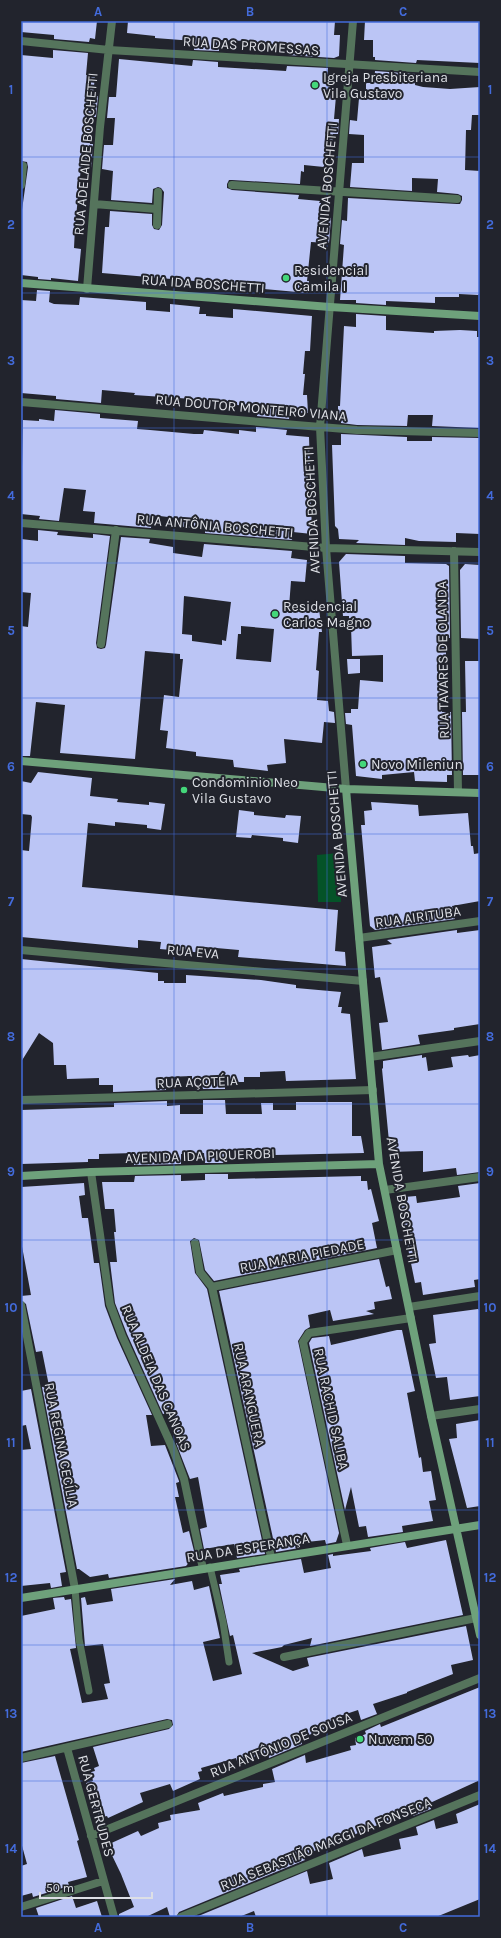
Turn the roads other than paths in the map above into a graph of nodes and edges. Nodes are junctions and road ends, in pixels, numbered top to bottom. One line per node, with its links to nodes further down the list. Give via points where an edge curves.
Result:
1 (112, 21): 4 (street, RUA ADELAIDE BOSCHETTI)
2 (353, 21): 5 (street, AVENIDA BOSCHETTI)
3 (21, 41): 4 (street, RUA DAS PROMESSAS)
4 (109, 50): 5 (street, RUA DAS PROMESSAS); 13 (street, RUA ADELAIDE BOSCHETTI)
5 (350, 66): 6 (street, RUA DAS PROMESSAS); 11 (street, AVENIDA BOSCHETTI)
6 (480, 72)
7 (23, 166): 8 (street)
8 (21, 185)
9 (232, 185): 11 (street)
10 (158, 192): 14 (street)
11 (339, 192): 12 (street); 18 (street, AVENIDA BOSCHETTI)
12 (457, 199)
13 (94, 204): 14 (street); 17 (street, RUA ADELAIDE BOSCHETTI)
14 (157, 209): 15 (street)
15 (157, 225)
16 (21, 283): 17 (street, RUA IDA BOSCHETTI)
17 (87, 289): 18 (street, RUA IDA BOSCHETTI)
18 (330, 306): 19 (street, RUA IDA BOSCHETTI); 21 (street, AVENIDA BOSCHETTI)
19 (480, 316)
20 (21, 402): 21 (street, RUA DOUTOR MONTEIRO VIANA)
21 (320, 427): 22 (street, RUA DOUTOR MONTEIRO VIANA); 25 (street, AVENIDA BOSCHETTI)
22 (480, 433)
23 (21, 523): 24 (street, RUA ANTÔNIA BOSCHETTI)
24 (116, 530): 25 (street, RUA ANTÔNIA BOSCHETTI); 28 (street)
25 (326, 548): 26 (street, RUA ANTÔNIA BOSCHETTI); 30 (street, AVENIDA BOSCHETTI)
26 (454, 551): 27 (street, RUA ANTÔNIA BOSCHETTI); 31 (street, RUA TAVARES DE OLANDA)
27 (480, 552)
28 (101, 644)
29 (21, 761): 30 (street)
30 (346, 789): 31 (street); 34 (street, AVENIDA BOSCHETTI)
31 (458, 792): 32 (street)
32 (480, 793)
33 (480, 921): 34 (street, RUA AIRITUBA)
34 (359, 938): 36 (street, AVENIDA BOSCHETTI)
35 (21, 950): 36 (street, RUA EVA)
36 (363, 981): 38 (street, AVENIDA BOSCHETTI)
37 (480, 1041): 38 (street)
38 (370, 1057): 39 (street, AVENIDA BOSCHETTI)
39 (373, 1090): 40 (street, RUA AÇOTÉIA); 41 (street, AVENIDA BOSCHETTI)
40 (21, 1100)
41 (379, 1164): 42 (street, AVENIDA IDA PIQUEROBI); 45 (street, AVENIDA BOSCHETTI)
42 (91, 1172): 43 (street, AVENIDA IDA PIQUEROBI); 59 (street, RUA ALDEIA DAS CANOAS, via 110,1304 184,1479)
43 (21, 1176)
44 (480, 1177): 45 (street)
45 (385, 1190): 47 (street, AVENIDA BOSCHETTI)
46 (195, 1243): 48 (street, RUA ARANGUERA, via 200,1272)
47 (397, 1250): 48 (street, RUA MARIA PIEDADE); 51 (street, AVENIDA BOSCHETTI)
48 (212, 1287): 58 (street, RUA ARANGUERA)
49 (480, 1296): 51 (street)
50 (21, 1305): 60 (street, RUA REGINA CECÍLIA)
51 (409, 1308): 52 (street, AVENIDA BOSCHETTI)
52 (411, 1318): 54 (street, AVENIDA BOSCHETTI); 57 (street, RUA RACHID SALIBA, via 309,1333 303,1342)
53 (480, 1410): 54 (street)
54 (431, 1416): 56 (street, AVENIDA BOSCHETTI)
55 (480, 1525): 56 (street, RUA DA ESPERANÇA)
56 (456, 1528): 57 (street, RUA DA ESPERANÇA); 62 (street, AVENIDA BOSCHETTI)
57 (347, 1545): 58 (street, RUA DA ESPERANÇA)
58 (272, 1557): 59 (street, RUA DA ESPERANÇA)
59 (206, 1568): 60 (street, RUA DA ESPERANÇA); 65 (lane, via 223,1622)
60 (75, 1589): 61 (street, RUA DA ESPERANÇA); 67 (lane, via 79,1639)
61 (21, 1598)
62 (476, 1618): 63 (street, AVENIDA BOSCHETTI); 64 (street)
63 (480, 1635)
64 (284, 1657)
65 (229, 1662)
66 (480, 1678): 72 (street, RUA ANTÔNIO DE SOUSA)
67 (89, 1691)
68 (168, 1724): 69 (street)
69 (67, 1748): 70 (street); 72 (street, RUA GERTRUDES)
70 (21, 1758)
71 (480, 1795): 76 (street, RUA SEBASTIÃO MAGGI DA FONSECA)
72 (91, 1836): 73 (street, RUA GERTRUDES)
73 (103, 1881): 74 (street); 75 (street, RUA GERTRUDES)
74 (21, 1907)
75 (114, 1917)
76 (181, 1917)

